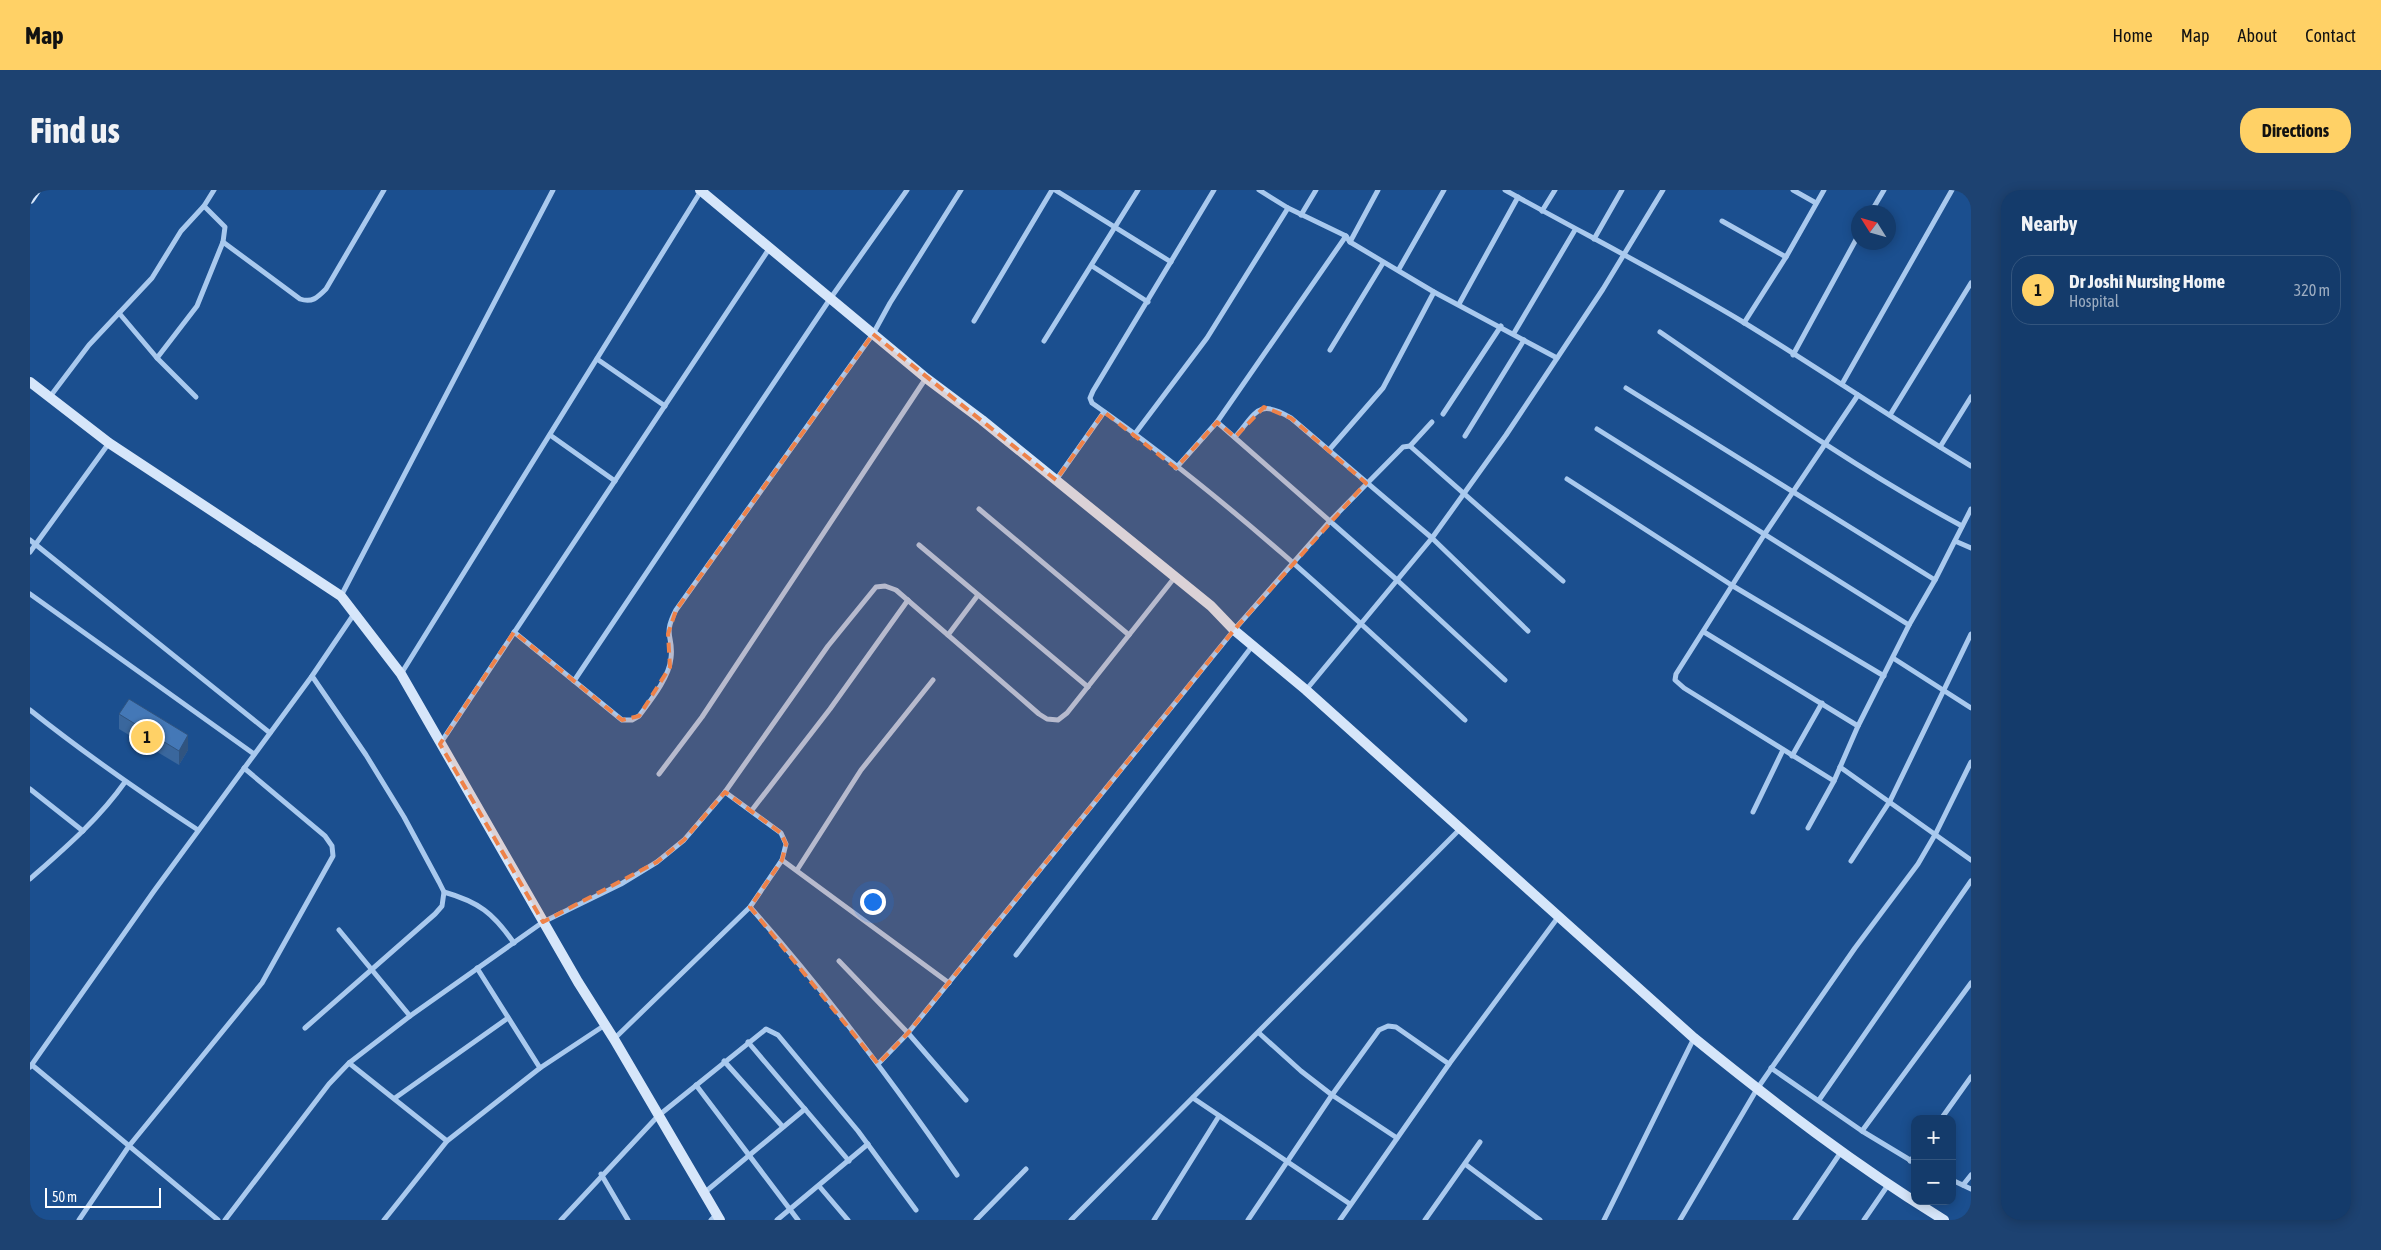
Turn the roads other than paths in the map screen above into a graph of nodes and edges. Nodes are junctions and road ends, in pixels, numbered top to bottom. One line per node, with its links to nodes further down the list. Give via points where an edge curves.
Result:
1 (36, 190): 24 (main road)
2 (214, 190): 27 (street)
3 (384, 190): 36 (street, via 326,289 316,300 300,299)
4 (553, 190): 117 (street)
5 (907, 190): 48 (street)
6 (962, 190): 57 (street)
7 (1054, 190): 32 (street); 52 (street)
8 (1138, 190): 32 (street)
9 (1214, 190): 42 (street)
10 (1259, 190): 28 (street)
11 (1316, 190): 30 (street)
12 (1378, 190): 37 (street)
13 (1444, 190): 45 (street)
14 (1505, 190): 23 (street)
15 (1555, 190): 29 (street)
16 (1622, 190): 35 (street)
17 (1663, 190): 40 (street)
18 (1793, 190): 25 (street)
19 (1824, 190): 25 (street)
20 (1884, 190): 26 (street)
21 (1952, 190): 67 (street)
22 (700, 191): 38 (main road); 64 (street)
23 (1518, 197): 29 (street); 50 (street)
24 (30, 199)
25 (1816, 203): 41 (street)
26 (1875, 205)
27 (204, 206): 36 (street, via 225,227); 51 (street, via 181,231 152,278)
28 (1288, 208): 30 (street); 81 (street, via 1207,338)
29 (1542, 211): 33 (street)
30 (1301, 215): 34 (street)
31 (1722, 221): 41 (street)
32 (1116, 227): 42 (street); 44 (street)
33 (1575, 230): 35 (street); 56 (street)
34 (1346, 236): 37 (street); 77 (street)
35 (1594, 239): 40 (street)
36 (224, 242): 62 (street, via 197,306)
37 (1350, 242): 43 (street)
38 (769, 249): 48 (main road); 73 (street)
39 (1851, 249): 61 (street)
40 (1625, 254): 53 (street); 63 (street)
41 (1786, 257): 53 (street)
42 (1171, 262): 49 (street)
43 (1383, 263): 45 (street); 60 (street)
44 (1092, 266): 49 (street); 59 (street)
45 (1398, 269): 47 (street)
46 (1971, 282): 76 (street)
47 (1434, 292): 50 (street); 88 (street, via 1383,388)
48 (830, 299): 57 (main road); 136 (street)
49 (1148, 302): 74 (street, via 1090,398)
50 (1459, 304): 54 (street)
51 (119, 313): 62 (street); 72 (street, via 89,345)
52 (974, 321)
53 (1744, 322): 61 (street)
54 (1501, 326): 56 (street); 75 (street)
55 (1660, 332): 85 (street)
56 (1514, 333): 58 (street)
57 (873, 334): 65 (main road); 136 (street, via 676,610 669,623 670,667 639,716 622,720)
58 (1524, 340): 63 (street); 82 (street)
59 (1044, 341)
60 (1330, 350)
61 (1793, 355): 67 (street)
62 (157, 358): 70 (street)
63 (1558, 358): 96 (street)
64 (597, 359): 73 (street); 80 (street)
65 (926, 378): 92 (main road); 153 (street, via 702,717)
66 (30, 382): 72 (main road)
67 (1842, 384): 69 (street)
68 (1626, 388): 95 (street)
69 (1858, 395): 76 (street); 85 (street)
70 (196, 397)
71 (1971, 397): 87 (street)
72 (49, 398): 84 (main road)
73 (665, 406): 93 (street)
74 (1104, 412): 81 (street); 92 (street)
75 (1443, 414)
76 (1890, 415): 87 (street)
77 (1217, 422): 83 (street); 90 (street)
78 (1432, 422): 86 (street)
79 (1597, 429): 101 (street)
80 (550, 435): 93 (street); 131 (street)
81 (1134, 435): 90 (street)
82 (1465, 436)
83 (1235, 437): 88 (street, via 1258,410 1272,408 1291,418); 99 (street)
84 (109, 443): 105 (street); 117 (main road)
85 (1824, 445): 95 (street); 100 (street)
86 (1410, 446): 94 (street, via 1403,447); 96 (street)
87 (1940, 447): 89 (street)
88 (1329, 450): 94 (street)
89 (1971, 466)
90 (1176, 468): 109 (street)
91 (1567, 479): 114 (street)
92 (1056, 480): 110 (main road)
93 (615, 481): 124 (street)
94 (1366, 483): 99 (street); 102 (street)
95 (1794, 492): 101 (street); 112 (street)
96 (1464, 493): 102 (street); 113 (street)
97 (1971, 508): 100 (street)
98 (979, 509): 128 (street)
99 (1330, 521): 109 (street); 111 (street)
100 (1962, 526): 104 (street)
101 (1764, 535): 114 (street); 121 (street)
102 (1432, 538): 111 (street); 123 (street)
103 (30, 540): 105 (street)
104 (1955, 541): 107 (street); 112 (street)
105 (36, 544): 108 (street); 145 (street)
106 (919, 545): 116 (street)
107 (1971, 548)
108 (30, 552)
109 (1293, 565): 120 (street); 122 (street)
110 (1176, 576): 122 (main road); 128 (street)
111 (1397, 580): 120 (street); 135 (street)
112 (1935, 580): 121 (street)
113 (1563, 581)
114 (1733, 586): 125 (street); 133 (street)
115 (30, 594): 148 (street)
116 (978, 595): 126 (street); 137 (street)
117 (341, 596): 119 (main road)
118 (908, 600): 126 (street); 157 (street, via 885,586 876,588 867,597 828,646); 159 (street)
119 (354, 614): 131 (main road); 132 (street)
120 (1360, 622): 138 (street); 143 (street)
121 (1909, 625): 130 (street)
122 (1234, 630): 129 (main road); 182 (street)
123 (1528, 631)
124 (514, 632): 136 (street); 146 (street)
125 (1704, 632): 140 (street); 147 (street, via 1675,680)
126 (948, 634): 137 (street, via 1047,719 1058,720 1067,713)
127 (1971, 634): 139 (street)
128 (1129, 635): 137 (street)
129 (1254, 644): 138 (main road); 178 (street)
130 (1893, 658): 133 (street); 139 (street)
131 (401, 674): 146 (main road)
132 (312, 676): 145 (street); 172 (street, via 366,754)
133 (1884, 676): 144 (street)
134 (933, 680): 169 (street, via 861,770)
135 (1505, 680)
136 (574, 681)
137 (1088, 687)
138 (1306, 690): 162 (main road)
139 (1943, 690): 141 (street); 158 (street)
140 (1822, 703): 144 (street); 149 (street)
141 (1971, 708)
142 (30, 710): 155 (street)
143 (1465, 720)
144 (1858, 726): 151 (street)
145 (270, 733): 148 (street)
146 (440, 744): 175 (main road)
147 (1783, 750): 149 (street); 160 (street)
148 (254, 754): 152 (street)
149 (1792, 756): 154 (street)
150 (1971, 762): 165 (street)
151 (1840, 767): 154 (street); 158 (street)
152 (244, 768): 163 (street); 218 (street, via 325,836 332,846 332,856 262,982)
153 (659, 774)
154 (1834, 781): 161 (street)
155 (125, 782): 163 (street); 164 (street, via 113,800)
156 (30, 789): 164 (street)
157 (725, 792): 159 (street); 175 (street, via 684,840 657,862 621,884)
158 (1890, 800): 165 (street); 168 (street)
159 (752, 810): 166 (street, via 781,833 786,844)
160 (1753, 812)
161 (1808, 828)
162 (1460, 829): 174 (main road); 189 (street)
163 (198, 830): 197 (street)
164 (83, 831): 170 (street)
165 (1936, 833): 167 (street); 199 (street, via 1902,887)
166 (782, 860): 169 (street); 173 (street)
167 (1971, 860)
168 (1850, 861)
169 (797, 870): 182 (street)
170 (30, 879)
171 (1971, 881): 207 (street)
172 (444, 892): 177 (street, via 468,899 486,911); 180 (street, via 442,906 435,914)
173 (750, 907): 191 (street); 195 (street, via 794,956)
174 (1559, 916): 190 (main road); 196 (street)
175 (543, 922): 177 (street); 186 (main road)
176 (339, 930): 180 (street)
177 (514, 943): 181 (street)
178 (1016, 955)
179 (839, 961): 188 (street)
180 (373, 968): 184 (street); 187 (street)
181 (477, 968): 184 (street); 185 (street)
182 (949, 983): 188 (street)
183 (1971, 983): 213 (street)
184 (410, 1016): 194 (street)
185 (508, 1018): 198 (street); 204 (street)
186 (605, 1025): 191 (main road); 198 (street)
187 (305, 1028)
188 (908, 1033): 195 (street); 206 (street)
189 (1259, 1033): 203 (street); 205 (street)
190 (1694, 1038): 202 (main road); 256 (street)
191 (614, 1039): 210 (main road)
192 (748, 1042): 193 (street); 208 (street); 217 (street, via 766,1029 778,1035)
193 (724, 1061): 201 (street); 212 (street)
194 (350, 1063): 204 (street); 242 (street, via 329,1084)
195 (878, 1064): 227 (street)
196 (1449, 1064): 203 (street, via 1396,1027 1388,1026 1380,1030); 214 (street)
197 (31, 1066): 218 (street)
198 (540, 1068): 215 (street)
199 (1771, 1068): 202 (street); 207 (street)
200 (1971, 1077): 209 (street)
201 (696, 1085): 210 (street); 220 (street)
202 (1757, 1089): 219 (main road); 257 (street)
203 (1332, 1094): 214 (street); 223 (street)
204 (395, 1098): 215 (street)
205 (1193, 1098): 211 (street); 250 (street)
206 (966, 1100)
207 (1819, 1100): 213 (street)
208 (805, 1109): 212 (street); 221 (street)
209 (1944, 1115)
210 (658, 1116): 226 (street); 234 (main road)
211 (1219, 1116): 223 (street); 251 (street)
212 (783, 1127): 220 (street)
213 (1862, 1131): 222 (street)
214 (1397, 1138): 235 (street)
215 (447, 1141): 243 (street)
216 (1480, 1142): 224 (street)
217 (868, 1144): 221 (street); 237 (street)
218 (129, 1146): 240 (street); 241 (street)
219 (1841, 1152): 232 (main road); 258 (street)
220 (749, 1156): 234 (street); 236 (street)
221 (849, 1161): 231 (street)
222 (1911, 1161)
223 (1288, 1162): 235 (street); 252 (street)
224 (1464, 1164): 239 (street); 255 (street)
225 (1026, 1169): 249 (street)
226 (601, 1174): 244 (street); 245 (street)
227 (957, 1175)
228 (1971, 1175): 230 (street)
229 (1956, 1182): 230 (street)
230 (1963, 1185): 233 (street)
231 (819, 1186): 236 (street); 248 (street)
232 (1888, 1186): 259 (street); 260 (main road)
233 (1971, 1189)
234 (704, 1193): 238 (main road)
235 (1350, 1204): 253 (street)
236 (790, 1210): 246 (street); 247 (street)
237 (916, 1210)
238 (716, 1218)
239 (1427, 1218): 254 (street)
240 (79, 1220)
241 (218, 1220)
242 (225, 1220)
243 (384, 1220)
244 (561, 1220)
245 (628, 1220)
246 (778, 1220)
247 (798, 1220)
248 (848, 1220)
249 (976, 1220)
250 (1071, 1220)
251 (1154, 1220)
252 (1248, 1220)
253 (1340, 1220)
254 (1434, 1220)
255 (1540, 1220)
256 (1604, 1220)
257 (1680, 1220)
258 (1795, 1220)
259 (1864, 1220)
260 (1944, 1220)

